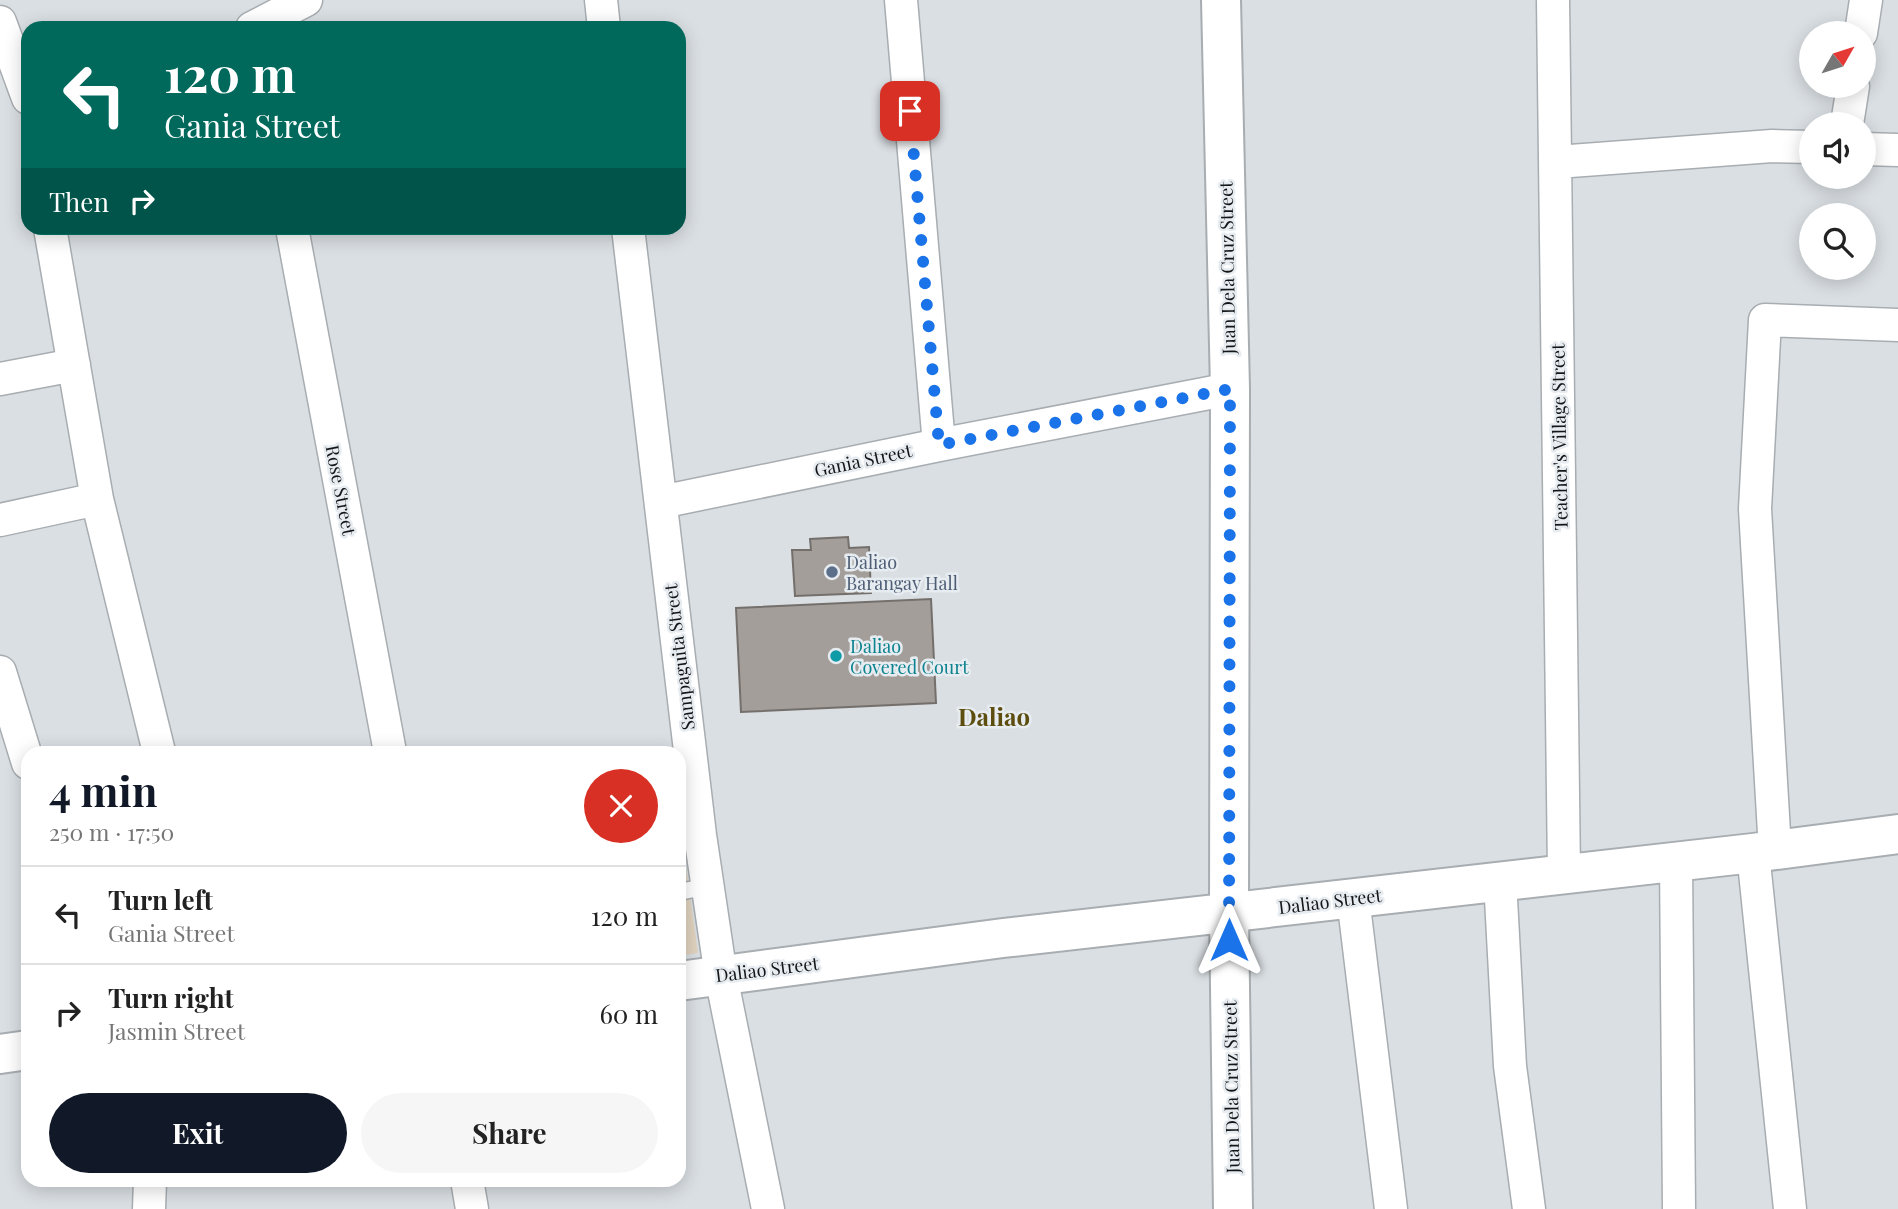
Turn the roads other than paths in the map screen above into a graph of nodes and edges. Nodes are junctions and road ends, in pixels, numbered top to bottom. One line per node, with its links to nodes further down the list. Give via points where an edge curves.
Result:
1 (306, 0): 7 (street)
2 (601, 0): 8 (street)
3 (901, 0): 23 (street)
4 (1221, 0): 22 (street, Juan Dela Cruz Street)
5 (1553, 0): 15 (street, Teacher's Village Street)
6 (1866, 0): 9 (street)
7 (267, 21)
8 (603, 21)
9 (1863, 21)
10 (0, 22): 11 (street)
11 (21, 78)
12 (1799, 147): 15 (street)
13 (1876, 149): 14 (street)
14 (1898, 150)
15 (1557, 162): 34 (street, Teacher's Village Street)
16 (52, 235): 20 (street)
17 (293, 235): 30 (street, Rose Street)
18 (629, 235): 25 (street, Sampaguita Street)
19 (1898, 325): 32 (street, via 1765,320 1755,509)
20 (74, 365): 21 (street); 24 (street)
21 (0, 379)
22 (1230, 389): 23 (street, Gania Street); 38 (street, Juan Dela Cruz Street)
23 (939, 445): 25 (street, Gania Street)
24 (97, 499): 26 (street); 29 (street)
25 (661, 502): 36 (street, Sampaguita Street, via 698,822)
26 (0, 520)
27 (0, 672): 28 (street)
28 (23, 746)
29 (158, 746)
30 (389, 746)
31 (1898, 834): 32 (street, Daliao Street)
32 (1764, 851): 33 (street, Daliao Street); 52 (street)
33 (1676, 861): 34 (street, Daliao Street); 51 (street)
34 (1564, 873): 35 (street, Daliao Street)
35 (1500, 880): 37 (street, Daliao Street); 50 (street, via 1510,1066)
36 (694, 889): 39 (street, Sampaguita Street)
37 (1353, 898): 38 (street, Daliao Street); 49 (street)
38 (1229, 913): 39 (street, Daliao Street); 48 (street, Juan Dela Cruz Street)
39 (721, 976): 40 (street, Daliao Street); 47 (street, Sampaguita Street)
40 (686, 980)
41 (21, 1051): 42 (street)
42 (0, 1054)
43 (149, 1187): 45 (street)
44 (468, 1187): 46 (street)
45 (149, 1209)
46 (471, 1209)
47 (768, 1209)
48 (1233, 1209)
49 (1391, 1209)
50 (1530, 1209)
51 (1679, 1209)
52 (1790, 1209)

